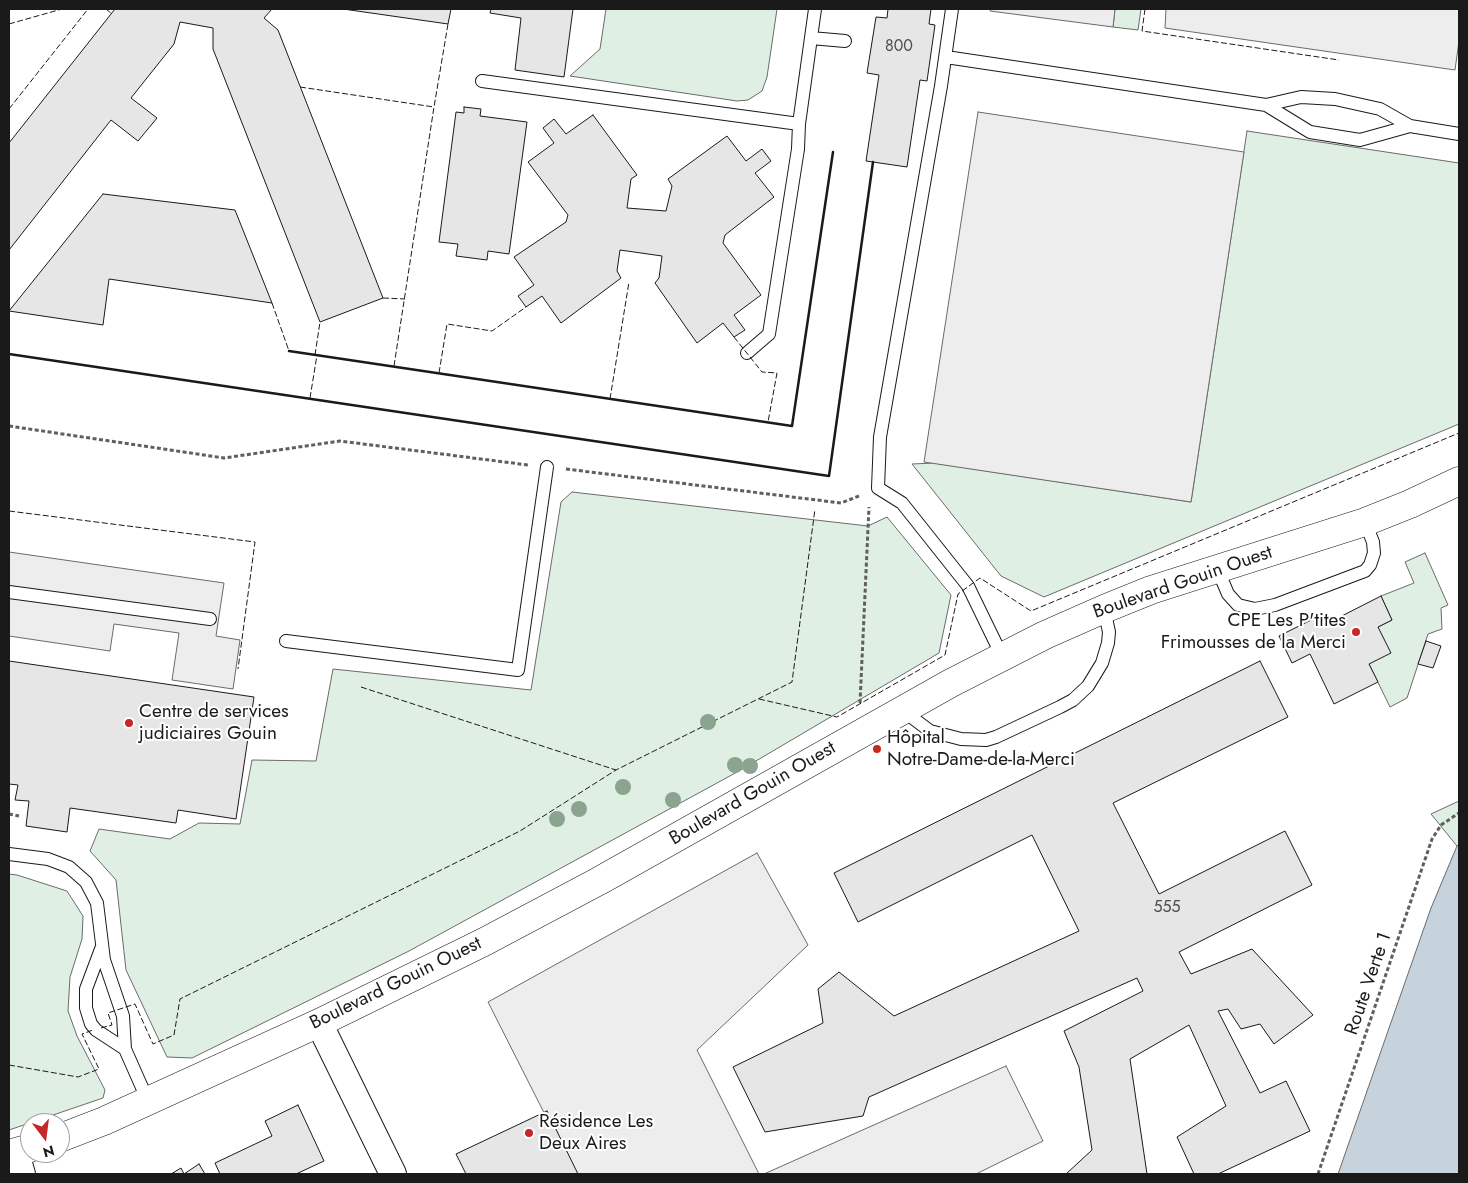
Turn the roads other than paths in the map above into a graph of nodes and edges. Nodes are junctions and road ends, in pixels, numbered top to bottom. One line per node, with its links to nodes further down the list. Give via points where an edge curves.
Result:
1 (815, 9): 3 (lane)
2 (952, 9): 5 (lane)
3 (811, 38): 4 (lane); 8 (lane)
4 (845, 41)
5 (946, 57): 7 (lane); 20 (lane, via 880,437 878,488 902,503 968,586)
6 (482, 81): 8 (lane)
7 (1266, 105): 9 (lane, via 1301,97 1335,99 1380,109); 9 (lane, via 1310,132 1360,140)
8 (800, 124): 11 (lane, via 769,334)
9 (1410, 126): 10 (lane)
10 (1459, 134)
11 (747, 353)
12 (548, 467): 19 (lane, via 518,670)
13 (1459, 481): 14 (street, Boulevard Gouin Ouest)
14 (1366, 522): 15 (street, Boulevard Gouin Ouest); 15 (lane, via 1374,554 1365,571 1275,605 1255,609 1238,605 1228,594)
15 (1217, 568): 17 (street, Boulevard Gouin Ouest)
16 (9, 592): 18 (lane)
17 (1104, 609): 20 (street, Boulevard Gouin Ouest); 21 (lane, via 1109,632 1102,662 1088,686 1060,707 986,740 961,739 930,731)
18 (210, 619)
19 (286, 641)
20 (1002, 656): 21 (street, Boulevard Gouin Ouest)
21 (905, 708): 24 (street, Boulevard Gouin Ouest, via 591,886)
22 (9, 854): 23 (lane, via 48,859 69,867 86,882 97,903)
23 (102, 947): 25 (lane, via 123,1016); 25 (lane, via 86,989 86,1008 96,1030)
24 (319, 1023): 26 (street, Boulevard Gouin Ouest); 28 (street)
25 (125, 1049): 26 (lane)
26 (148, 1101): 27 (street, Boulevard Gouin Ouest)
27 (70, 1134)
28 (392, 1174)

